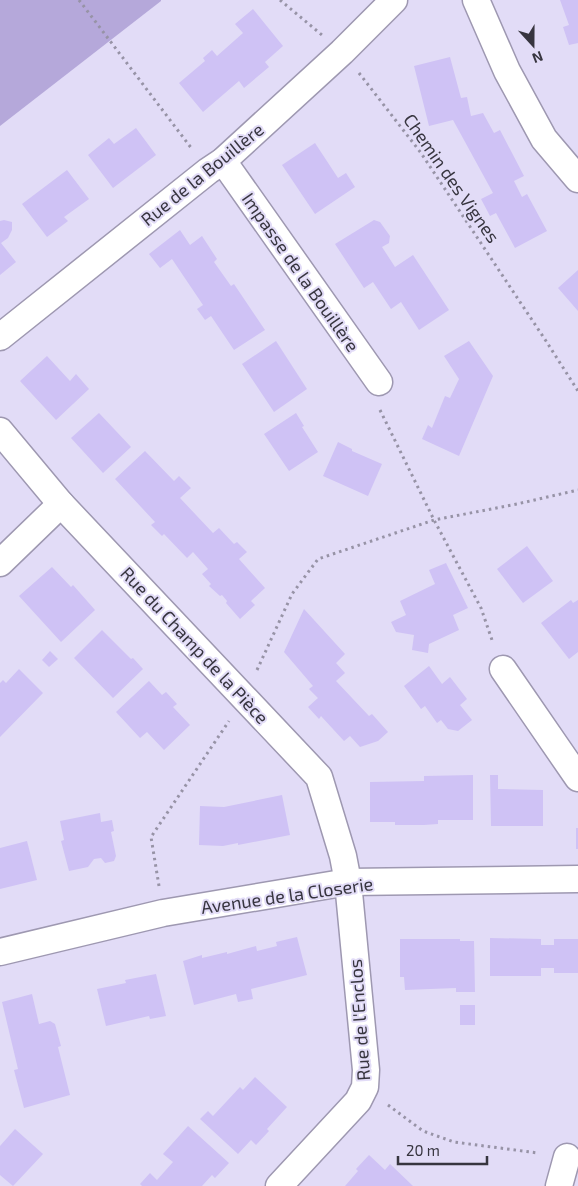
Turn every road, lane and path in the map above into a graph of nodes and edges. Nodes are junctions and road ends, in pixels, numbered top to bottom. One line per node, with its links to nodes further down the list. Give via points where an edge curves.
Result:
1 (78, 0): 6 (path)
2 (280, 0): 5 (path, Chemin des Vignes)
3 (394, 0): 5 (street, Rue de la Bouillère)
4 (476, 0): 7 (street, via 507,71 544,139)
5 (342, 52): 6 (street, Rue de la Bouillère); 10 (path, Chemin des Vignes, via 421,153)
6 (216, 166): 8 (street, Rue de la Bouillère); 9 (street, Impasse de la Bouillère)
7 (578, 179)
8 (0, 337)
9 (379, 382): 14 (path, via 379,407)
10 (578, 391)
11 (0, 431): 13 (street, Rue du Champ de la Pièce)
12 (578, 490): 14 (path)
13 (61, 504): 15 (street); 17 (street, Rue du Champ de la Pièce)
14 (434, 520): 16 (path, via 481,608); 17 (path, via 318,559 292,594)
15 (0, 563)
16 (503, 669): 18 (street)
17 (245, 697): 20 (street, Rue du Champ de la Pièce, via 319,777 344,856); 21 (path, via 151,837)
18 (578, 778)
19 (578, 879): 20 (street, Avenue de la Closerie)
20 (348, 882): 21 (street, Avenue de la Closerie); 23 (street, Rue de l'Enclos)
21 (163, 913): 22 (street, Avenue de la Closerie)
22 (0, 952)
23 (365, 1087): 24 (path, via 424,1131 439,1137 454,1142); 25 (street, Rue de l'Enclos, via 358,1101)
24 (567, 1157): 26 (street)
25 (280, 1186)
26 (559, 1186)

